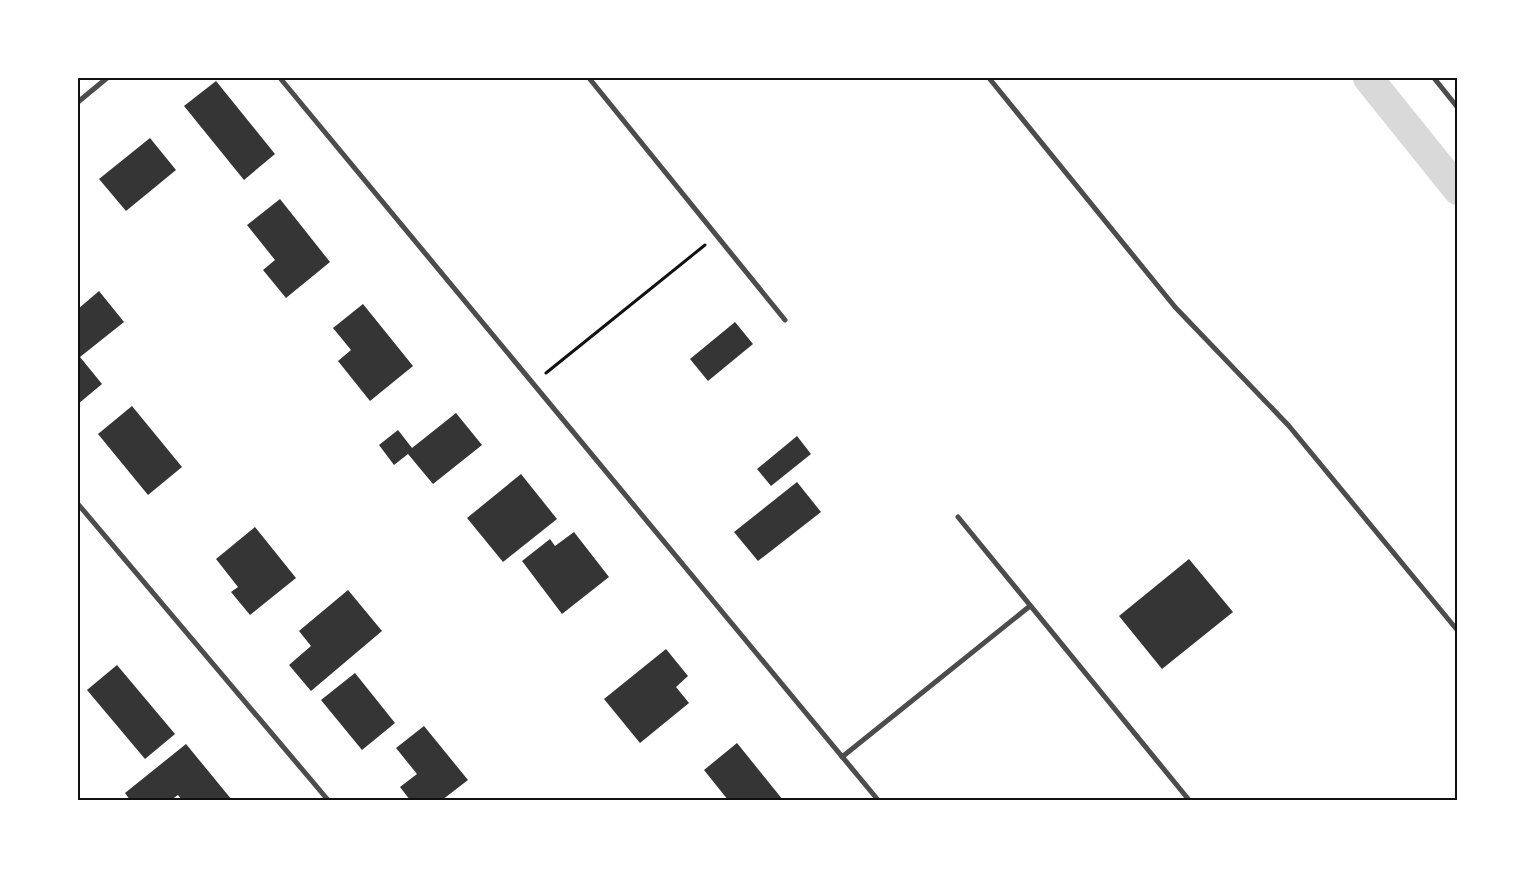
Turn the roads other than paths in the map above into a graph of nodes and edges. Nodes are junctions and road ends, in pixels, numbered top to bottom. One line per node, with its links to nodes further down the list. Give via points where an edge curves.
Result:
1 (107, 78): 6 (street)
2 (280, 78): 13 (street)
3 (589, 78): 8 (street)
4 (990, 78): 12 (street, via 1175,307 1289,426)
5 (1434, 78): 7 (street)
6 (78, 102)
7 (1458, 108)
8 (785, 320)
9 (78, 504): 14 (street)
10 (958, 517): 11 (street)
11 (1030, 606): 13 (street); 16 (street)
12 (1458, 631)
13 (842, 757): 15 (street)
14 (328, 800)
15 (878, 800)
16 (1189, 800)

